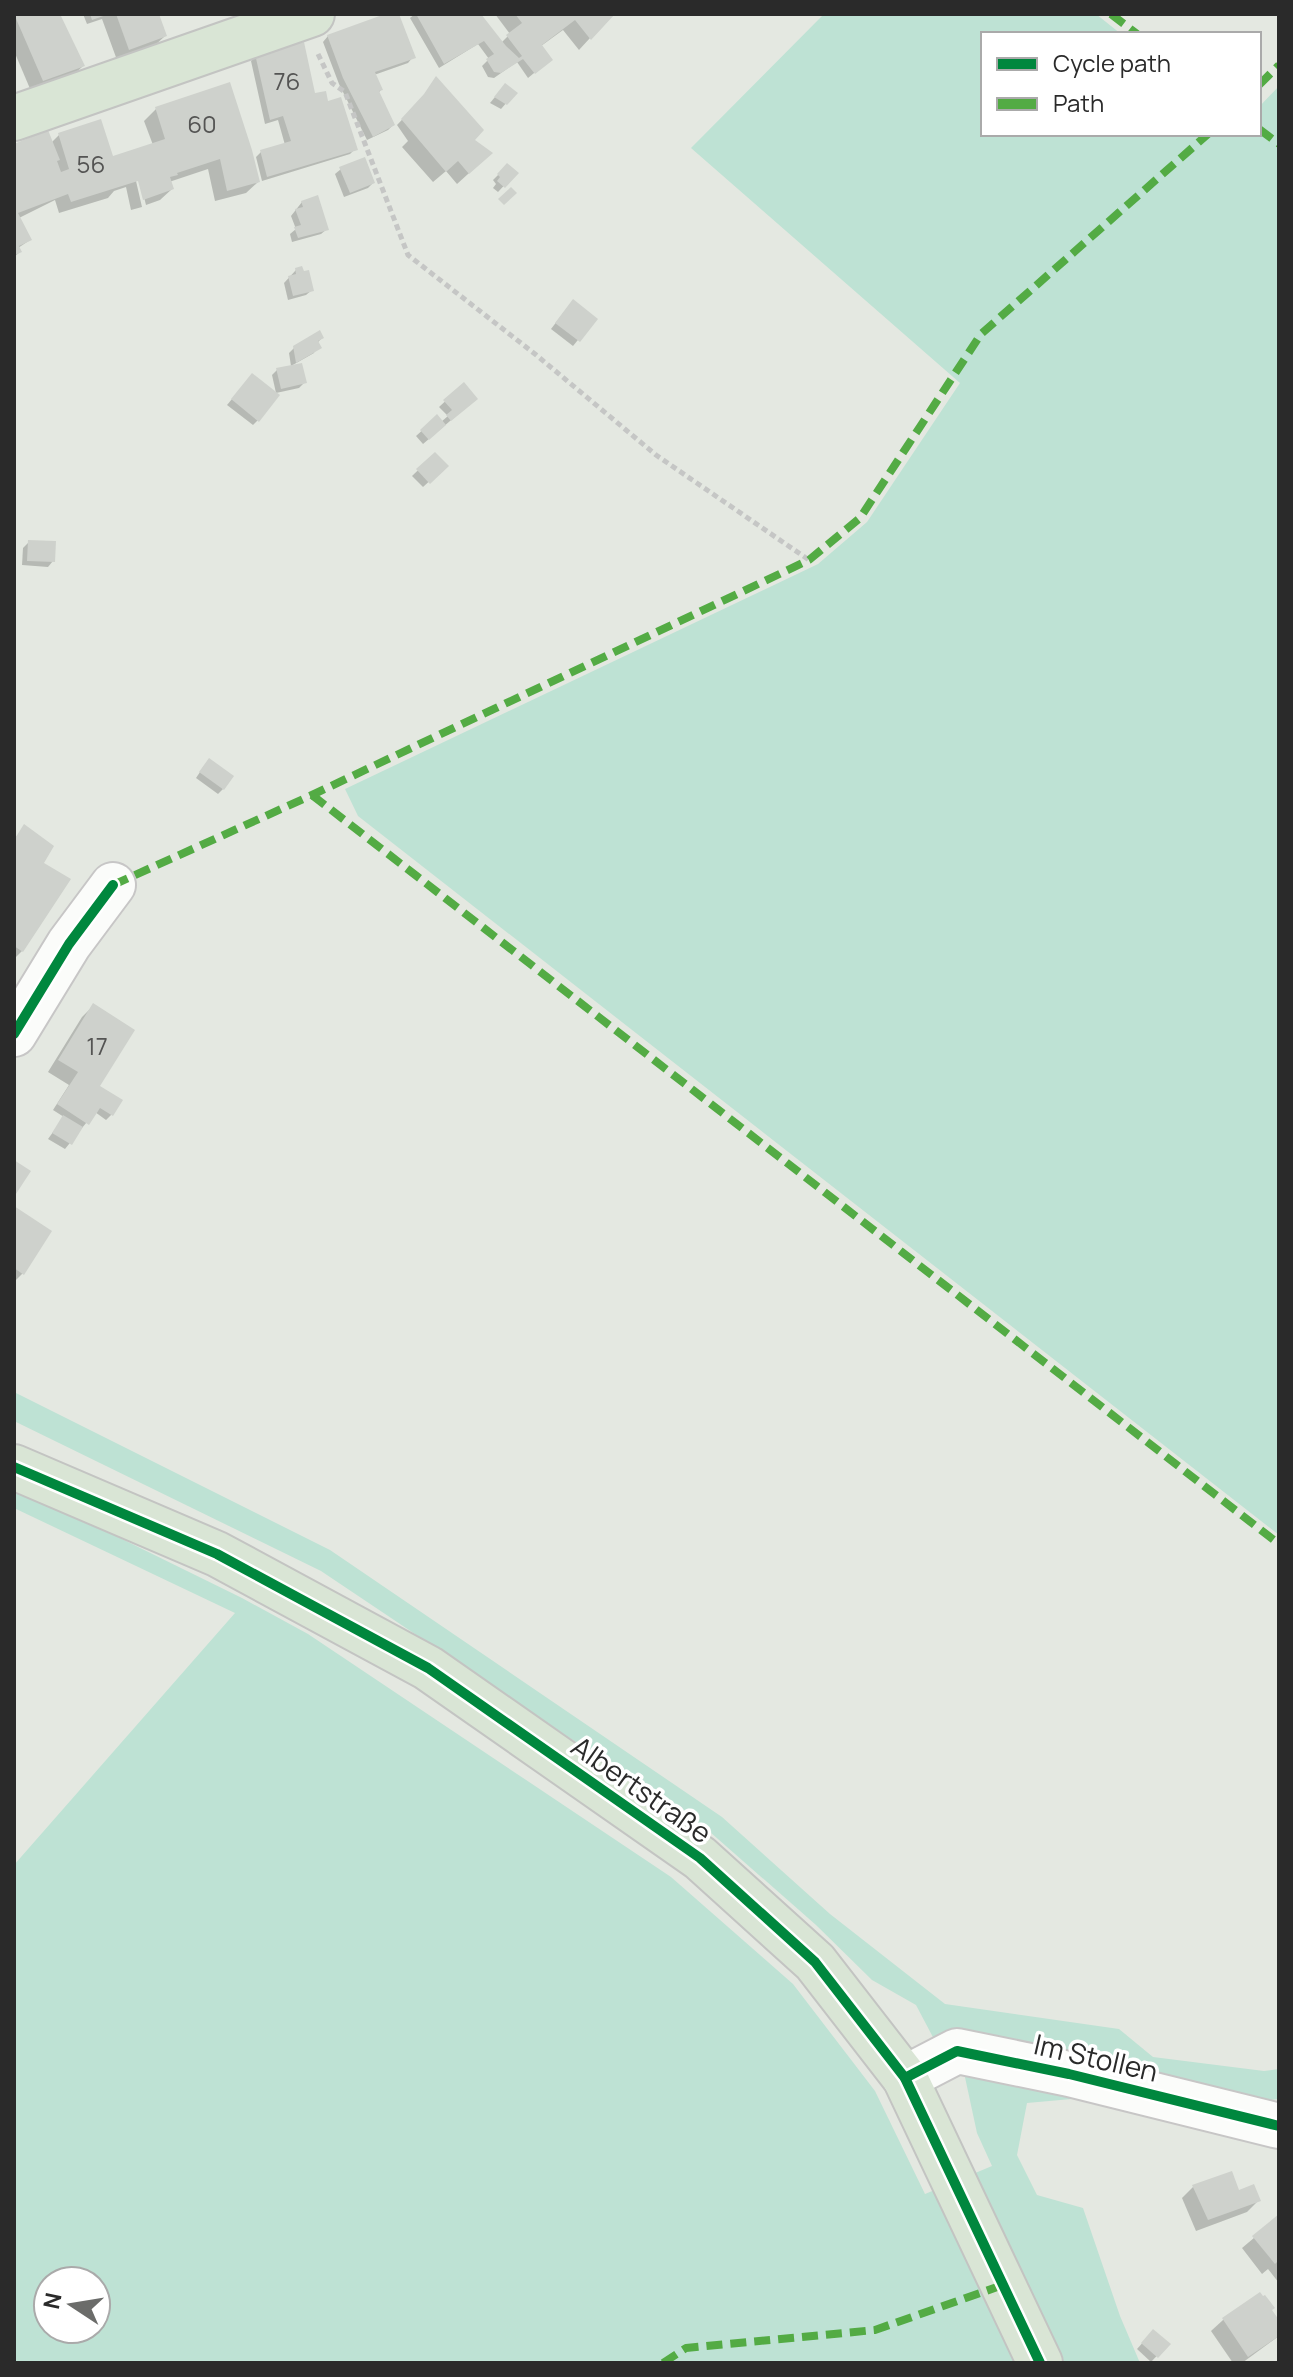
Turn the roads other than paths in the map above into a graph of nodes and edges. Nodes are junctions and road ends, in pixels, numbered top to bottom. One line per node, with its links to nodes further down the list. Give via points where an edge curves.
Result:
1 (307, 16): 2 (main road)
2 (14, 118)
3 (113, 885): 4 (street)
4 (14, 1034)
5 (14, 1467): 6 (main road, Albertstraße, via 217,1554 428,1668 700,1858 815,1962)
6 (905, 2078): 7 (street, Im Stollen, via 957,2051); 8 (main road, Albertstraße)
7 (1279, 2126)
8 (1040, 2363)

